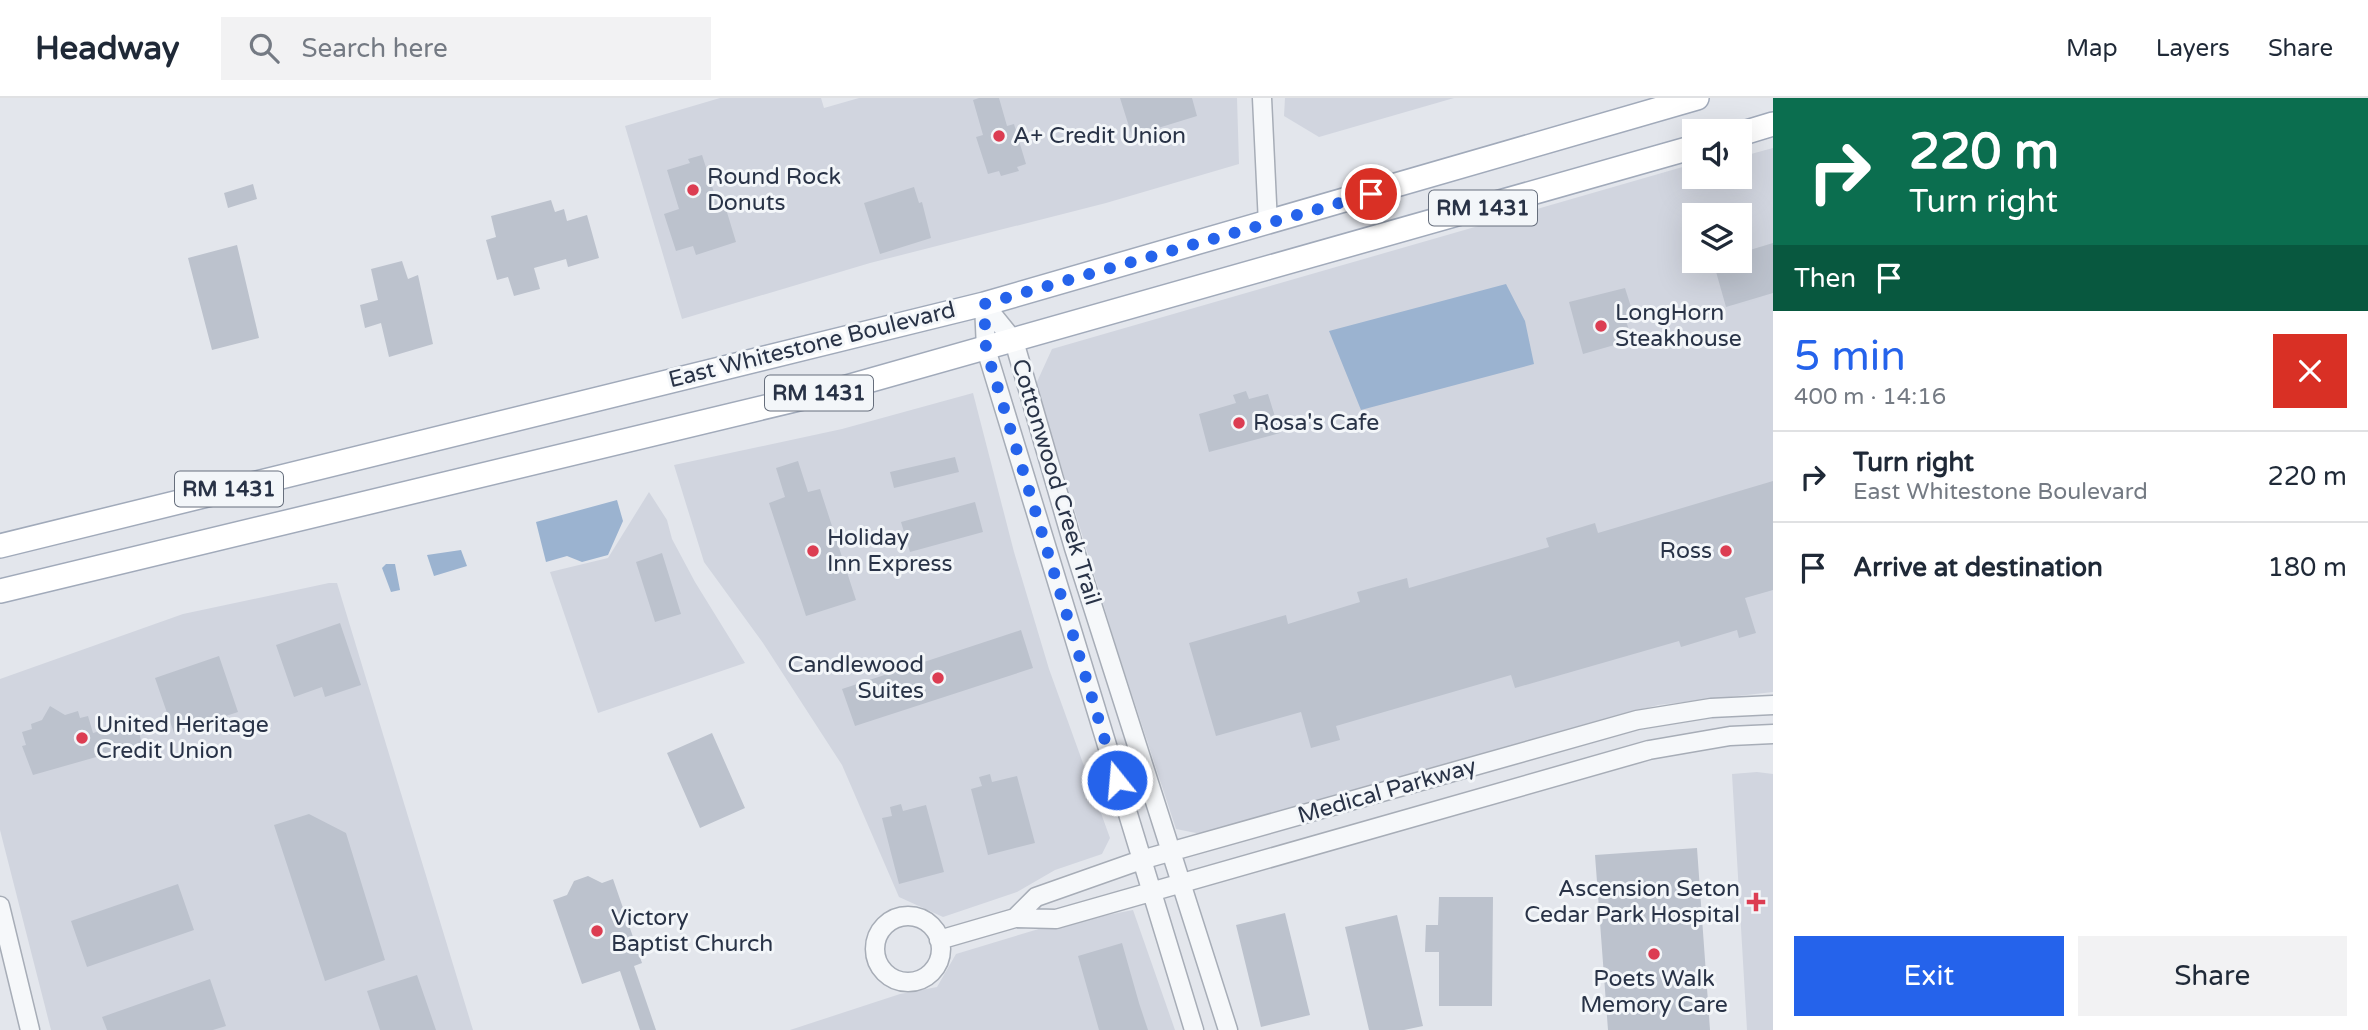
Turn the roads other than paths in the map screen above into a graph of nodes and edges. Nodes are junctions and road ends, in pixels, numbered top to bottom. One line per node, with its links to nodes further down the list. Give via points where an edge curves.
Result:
1 (1262, 98): 6 (street)
2 (1698, 98): 6 (main road, East Whitestone Boulevard / RM 1431)
3 (1773, 124): 4 (main road)
4 (1752, 130)
5 (1682, 150): 8 (main road, East Whitestone Boulevard / RM 1431)
6 (1268, 224): 7 (main road, East Whitestone Boulevard / RM 1431)
7 (984, 304): 8 (street, Cottonwood Creek Trail); 9 (street, Cottonwood Creek Trail); 10 (main road, East Whitestone Boulevard / RM 1431)
8 (1014, 341): 9 (main road, East Whitestone Boulevard / RM 1431); 16 (street, Cottonwood Creek Trail, via 1074,548)
9 (986, 349): 11 (main road, East Whitestone Boulevard / RM 1431, via 835,390); 17 (street, Cottonwood Creek Trail)
10 (0, 546)
11 (0, 591)
12 (1773, 705): 14 (street, Medical Parkway, via 1698,710 1637,720)
13 (1773, 734): 15 (street, Medical Parkway, via 1691,741)
14 (1577, 737): 15 (street); 16 (street, Medical Parkway)
15 (1585, 767): 18 (street, Medical Parkway)
16 (1171, 851): 17 (street, Medical Parkway); 18 (street, Cottonwood Creek Trail)
17 (1140, 860): 19 (street, Cottonwood Creek Trail); 21 (street, Medical Parkway, via 1036,897)
18 (1181, 882): 19 (street, Medical Parkway); 25 (street, Cottonwood Creek Trail)
19 (1150, 892): 21 (street, Medical Parkway, via 1056,919); 24 (street, Cottonwood Creek Trail)
20 (0, 906): 23 (street)
21 (1015, 918): 22 (street, Medical Parkway)
22 (939, 940)
23 (30, 1030)
24 (1194, 1030)
25 (1227, 1030)

